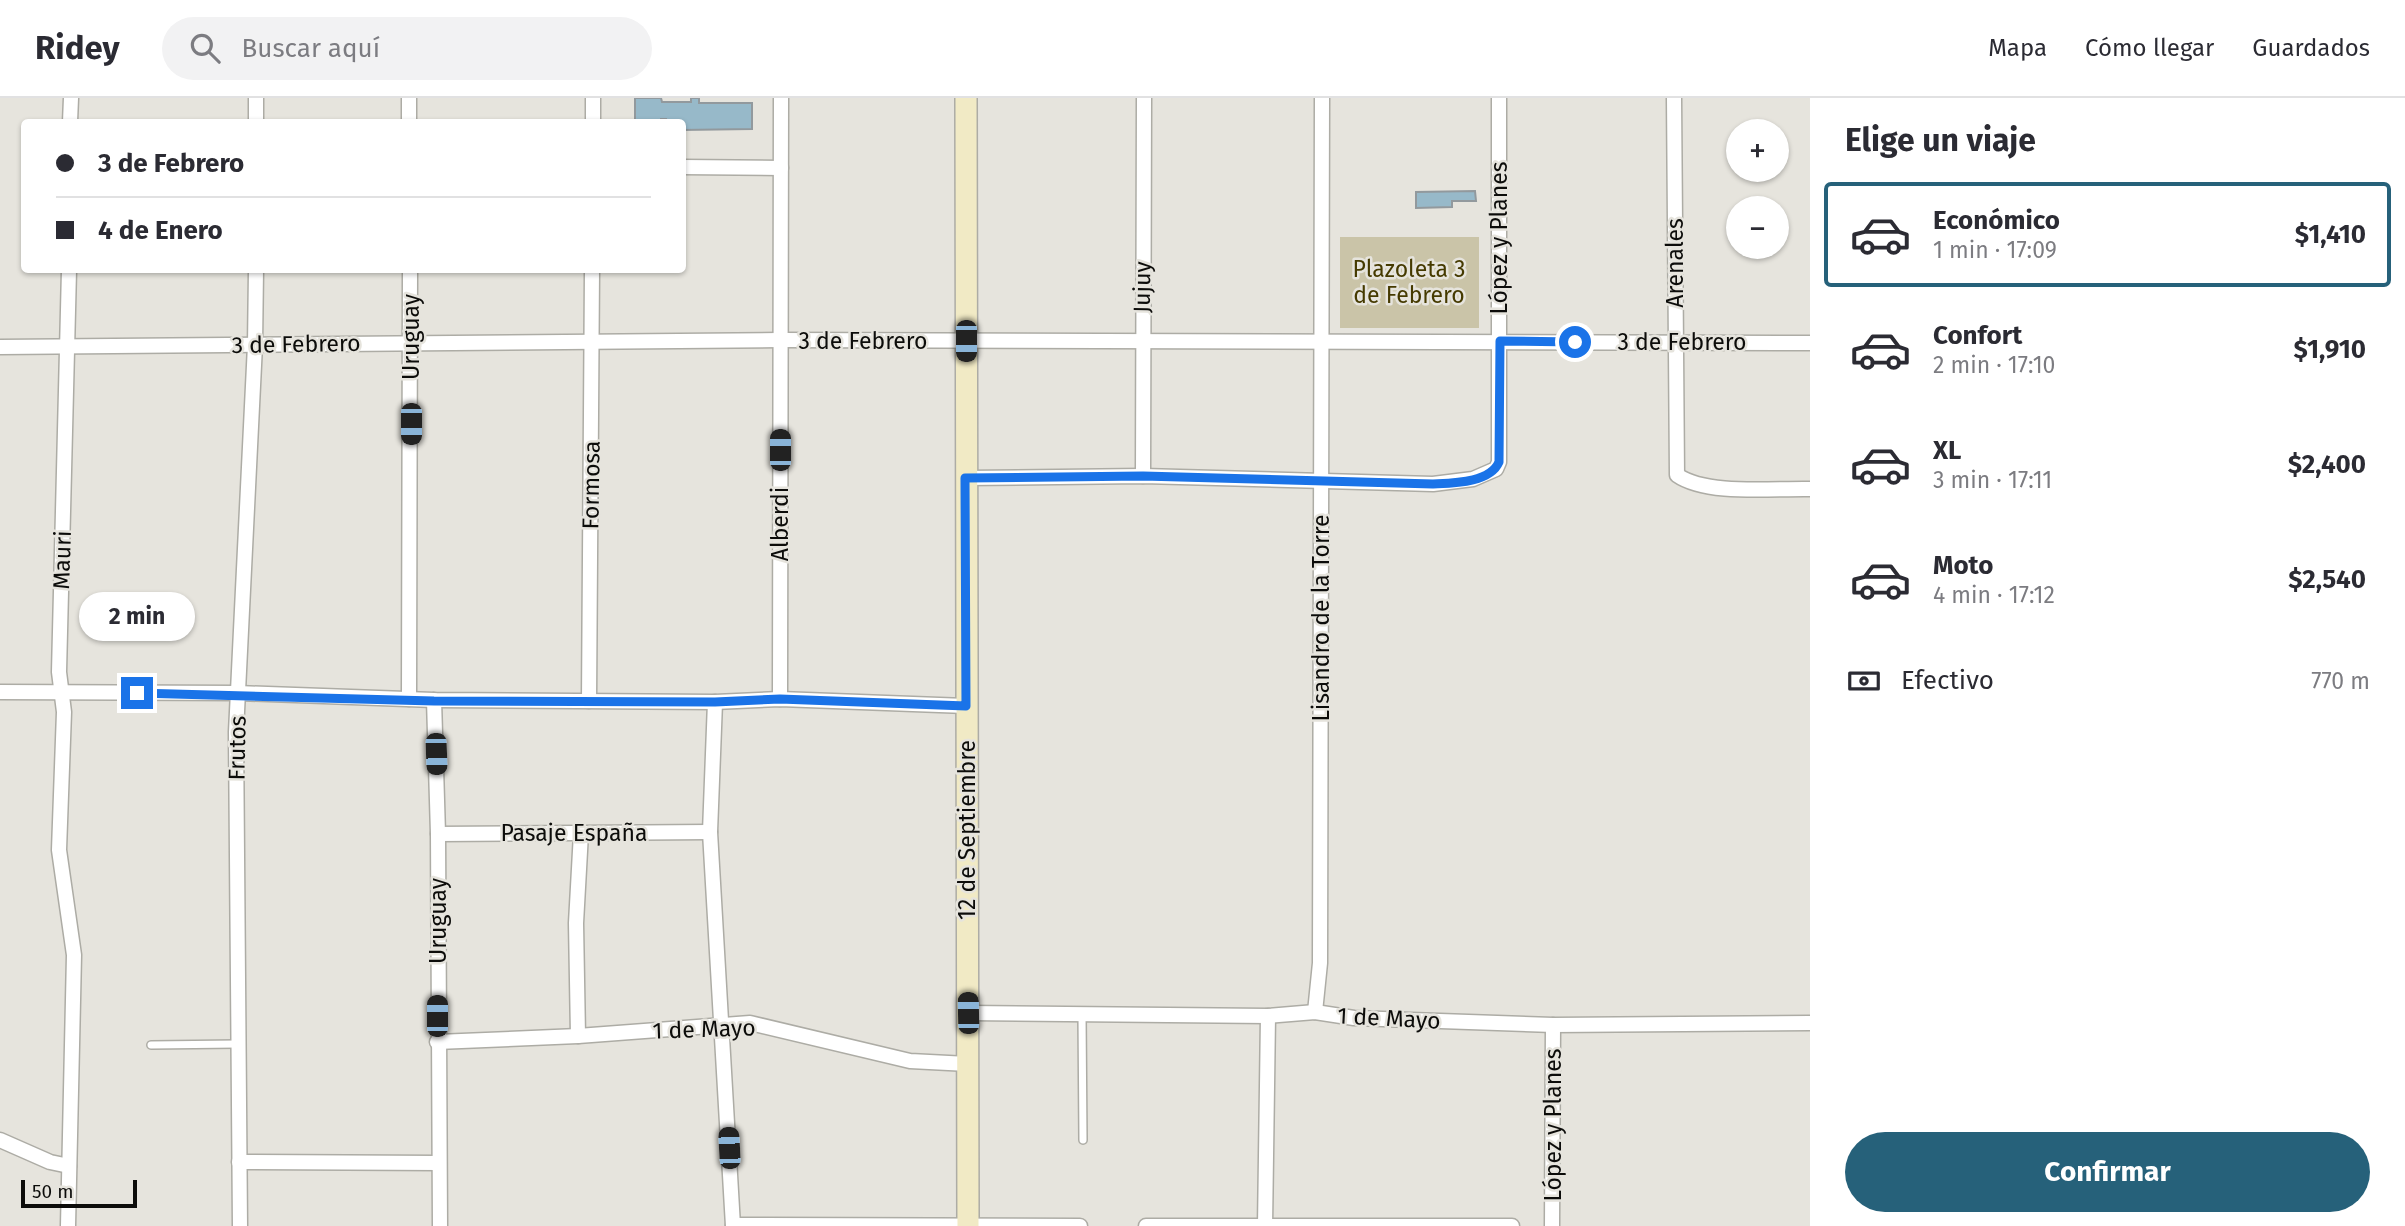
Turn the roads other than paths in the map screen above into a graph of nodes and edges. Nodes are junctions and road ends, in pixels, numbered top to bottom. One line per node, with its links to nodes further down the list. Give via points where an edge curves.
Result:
1 (71, 98): 11 (street)
2 (256, 98): 12 (street)
3 (409, 98): 13 (street)
4 (593, 98): 14 (street)
5 (781, 98): 16 (street, Alberdi)
6 (966, 98): 23 (street, 12 de Septiembre)
7 (1144, 98): 22 (street, Jujuy)
8 (1322, 98): 27 (street, Lisandro de la Torre)
9 (1499, 98): 24 (street, López y Planes)
10 (1674, 98): 28 (street, Arenales)
11 (70, 119)
12 (256, 119)
13 (409, 119)
14 (593, 119)
15 (686, 167): 16 (street)
16 (781, 167): 21 (street, Alberdi)
17 (69, 273): 31 (street, Mauri)
18 (256, 273): 30 (street, Frutos)
19 (410, 273): 25 (street, Uruguay)
20 (592, 273): 26 (street, Formosa)
21 (779, 340): 23 (street, 3 de Febrero); 26 (street, 3 de Febrero); 41 (street, Alberdi)
22 (1142, 340): 23 (street, 3 de Febrero); 27 (street, 3 de Febrero); 33 (street, Jujuy)
23 (966, 341): 34 (street, 12 de Septiembre)
24 (1500, 341): 27 (street, 3 de Febrero); 28 (street, 3 de Febrero); 35 (street, López y Planes, via 1499,462 1488,474 1446,483)
25 (411, 342): 26 (street, 3 de Febrero); 30 (street, 3 de Febrero); 40 (street, Uruguay)
26 (593, 342): 43 (street, Formosa)
27 (1321, 342): 35 (street, Lisandro de la Torre)
28 (1675, 343): 29 (street, 3 de Febrero); 36 (street, Arenales, via 1676,469 1684,480 1717,488)
29 (1810, 343)
30 (256, 345): 31 (street, 3 de Febrero); 39 (street, Frutos)
31 (68, 346): 32 (street, 3 de Febrero); 38 (street, Mauri)
32 (0, 347)
33 (1143, 476): 34 (street); 35 (street)
34 (965, 478): 45 (street, 12 de Septiembre)
35 (1321, 480): 49 (street, Lisandro de la Torre, via 1320,963)
36 (1810, 489)
37 (0, 692): 38 (street)
38 (62, 693): 39 (street); 65 (street, Mauri, via 59,850 74,955)
39 (238, 693): 40 (street); 58 (street, Frutos)
40 (409, 699): 42 (street)
41 (780, 699): 44 (street); 45 (street)
42 (434, 701): 43 (street); 48 (street, Uruguay)
43 (589, 701): 44 (street)
44 (715, 702): 46 (street)
45 (966, 706): 50 (street, 12 de Septiembre)
46 (710, 832): 47 (street, Pasaje España); 54 (street)
47 (581, 833): 48 (street, Pasaje España); 56 (street, via 576,923)
48 (438, 834): 57 (street, Uruguay)
49 (1315, 1012): 52 (street, 1 de Mayo); 55 (street, 1 de Mayo, via 1354,1018)
50 (968, 1013): 51 (street, 1 de Mayo); 60 (street, 12 de Septiembre)
51 (1082, 1014): 52 (street, 1 de Mayo); 62 (lane)
52 (1268, 1016): 66 (street)
53 (1810, 1023): 55 (street, 1 de Mayo)
54 (722, 1024): 56 (street, 1 de Mayo); 60 (street, 1 de Mayo, via 763,1025 910,1061); 70 (street)
55 (1553, 1025): 75 (street, López y Planes)
56 (578, 1036): 57 (street, 1 de Mayo)
57 (437, 1042): 64 (street, Uruguay)
58 (237, 1044): 59 (lane); 63 (street, Frutos)
59 (151, 1045)
60 (968, 1063): 71 (street, 12 de Septiembre)
61 (0, 1140): 65 (street)
62 (1083, 1140)
63 (239, 1162): 64 (street); 68 (street, Frutos)
64 (439, 1163): 69 (street, Uruguay)
65 (69, 1166): 67 (street, Mauri)
66 (1265, 1225): 73 (street); 74 (street)
67 (68, 1226)
68 (240, 1226)
69 (440, 1226)
70 (733, 1226): 71 (street)
71 (968, 1226): 72 (street)
72 (1080, 1226)
73 (1146, 1226)
74 (1512, 1226)
75 (1552, 1226)

